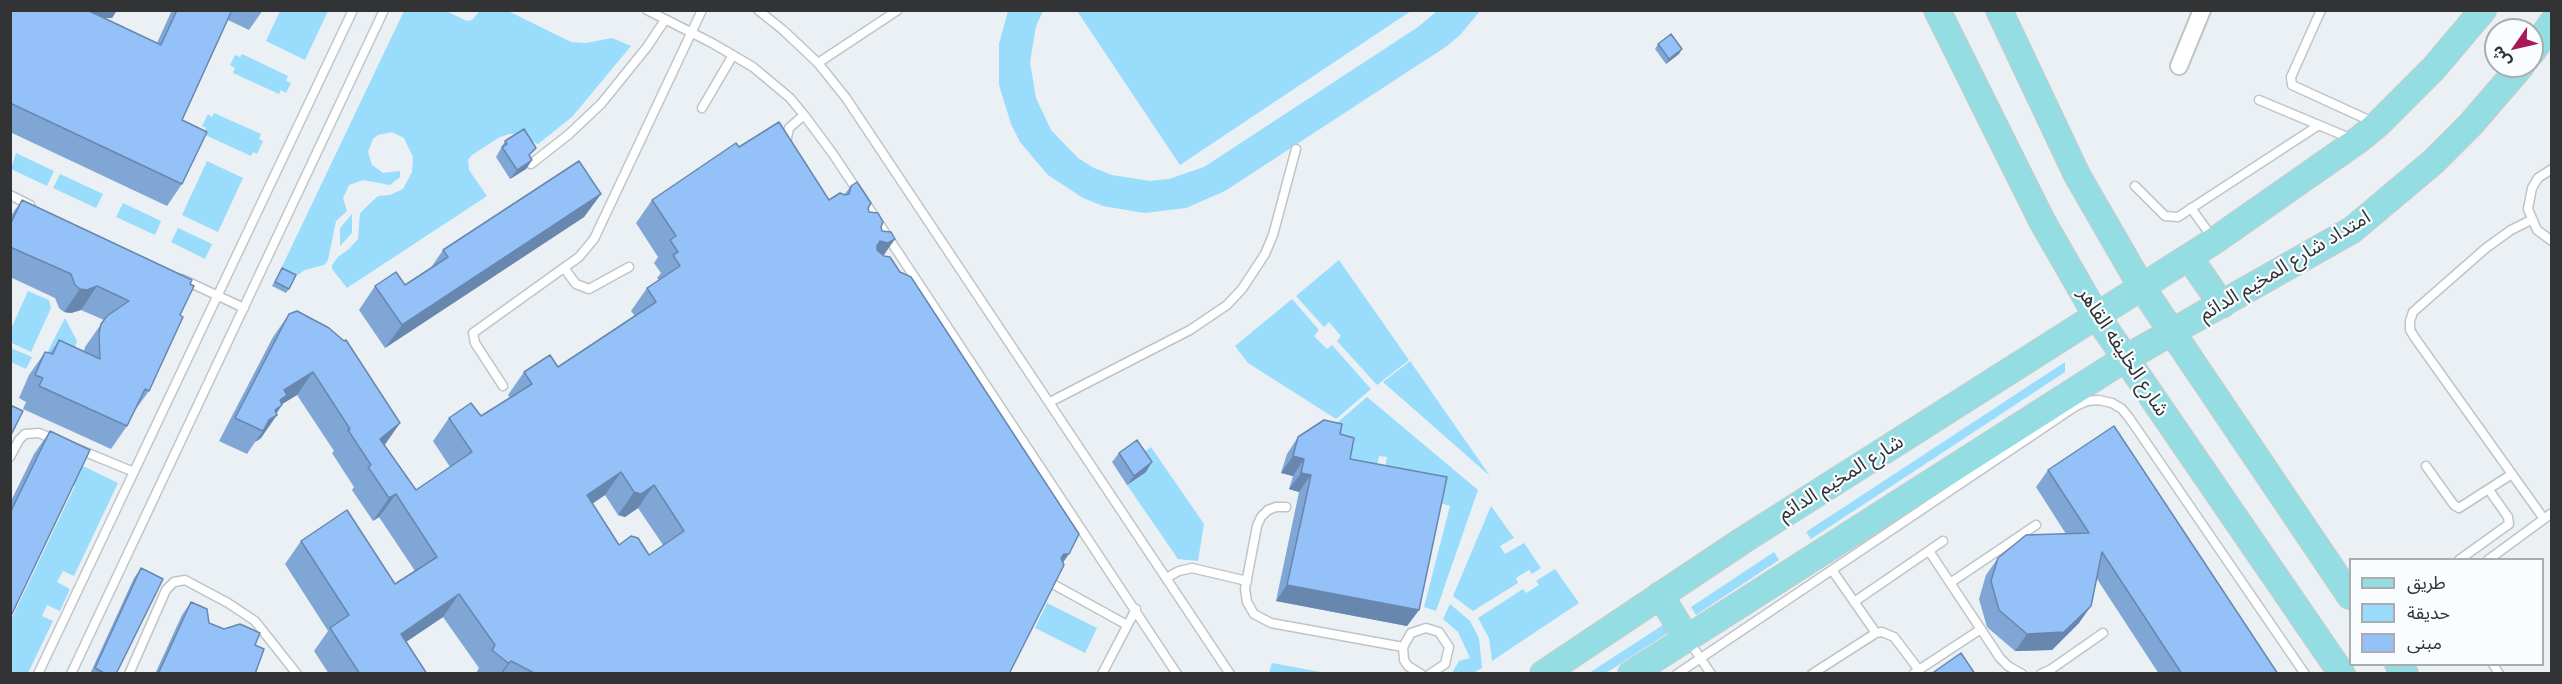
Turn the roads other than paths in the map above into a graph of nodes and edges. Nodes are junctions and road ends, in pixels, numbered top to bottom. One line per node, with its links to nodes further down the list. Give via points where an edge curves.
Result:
1 (353, 10): 44 (lane)
2 (384, 10): 46 (lane)
3 (647, 10): 12 (lane)
4 (702, 10): 13 (lane)
5 (758, 10): 15 (lane)
6 (898, 10): 15 (lane)
7 (1937, 10): 47 (main road, شارع الخليفه القاهر, via 2042,220)
8 (2202, 10): 16 (street)
9 (2321, 10): 22 (lane, via 2291,77 2292,86)
10 (2477, 12): 22 (main road, via 2434,68)
11 (2007, 17): 43 (main road, via 2077,175)
12 (665, 20): 13 (lane); 26 (lane, via 601,104)
13 (692, 33): 14 (lane); 41 (lane, via 594,239)
14 (733, 55): 19 (lane); 20 (lane, via 772,81)
15 (818, 63): 51 (lane, via 874,138)
16 (2179, 66)
17 (2511, 78): 45 (main road, امتداد شارع المخيم الدائم, via 2471,124 2394,197 2352,230)
18 (2259, 100): 21 (lane)
19 (702, 108)
20 (804, 115): 25 (lane, via 787,131); 32 (lane)
21 (2319, 124): 23 (lane); 30 (lane)
22 (2378, 124): 23 (main road)
23 (2357, 141): 36 (main road)
24 (1296, 149): 51 (lane, via 1265,254 1227,305 1190,330)
25 (789, 153)
26 (531, 164)
27 (2552, 169): 33 (lane, via 2538,178 2532,188 2528,198)
28 (2135, 186): 30 (lane, via 2165,216 2178,217)
29 (10, 195): 31 (lane)
30 (2191, 208): 36 (lane)
31 (41, 210)
32 (876, 220): 34 (lane); 35 (lane)
33 (2531, 220): 37 (lane); 57 (lane, via 2486,248 2419,306 2410,321 2415,338)
34 (867, 226)
35 (888, 239): 38 (lane); 75 (lane, via 897,260)
36 (2214, 241): 39 (main road)
37 (2552, 241)
38 (880, 245)
39 (2189, 256): 43 (main road); 45 (main road)
40 (628, 267): 41 (lane, via 589,289 576,284)
41 (564, 268): 50 (lane, via 473,333 475,344)
42 (175, 276): 44 (lane)
43 (2141, 286): 47 (main road, شارع المخيم الدائم); 48 (main road)
44 (216, 296): 46 (lane); 56 (lane)
45 (2222, 305): 48 (main road, امتداد شارع المخيم الدائم)
46 (244, 308): 86 (lane)
47 (2096, 315): 49 (main road, شارع الخليفه القاهر); 72 (main road, شارع المخيم الدائم)
48 (2171, 332): 49 (main road); 73 (main road)
49 (2126, 358): 80 (main road); 101 (main road, شارع الخليفه القاهر)
50 (503, 387)
51 (1050, 402): 68 (lane)
52 (60, 442): 54 (lane, via 30,433 19,440)
53 (71, 446): 56 (lane)
54 (10, 458)
55 (2426, 466): 58 (lane, via 2456,507 2463,508)
56 (134, 472): 85 (lane)
57 (2512, 474): 58 (lane); 61 (lane)
58 (2489, 490): 65 (lane, via 2509,524)
59 (1286, 507): 69 (lane, via 1268,510 1261,517)
60 (2552, 513): 61 (lane)
61 (2544, 519): 66 (lane)
62 (2036, 525): 70 (lane)
63 (1943, 542): 64 (lane)
64 (1929, 551): 70 (lane); 74 (lane)
65 (2463, 558)
66 (2491, 558)
67 (1832, 570): 74 (lane); 82 (lane); 100 (lane, via 2076,406 2099,400 2122,409)
68 (1166, 578): 69 (lane, via 1191,568); 91 (lane)
69 (1247, 581): 81 (lane, via 1247,603 1265,621)
70 (1950, 582): 77 (lane)
71 (1050, 583): 76 (lane)
72 (1660, 595): 80 (main road); 93 (main road, شارع المخيم الدائم)
73 (2349, 595)
74 (1854, 602): 78 (lane)
75 (1136, 609): 76 (lane); 90 (lane)
76 (1127, 625): 89 (lane)
77 (1981, 629): 84 (lane); 98 (lane, via 2008,666)
78 (1876, 633): 84 (lane, via 1894,637); 97 (lane)
79 (2103, 633): 99 (lane)
80 (1686, 637): 82 (lane); 94 (main road)
81 (1403, 646): 83 (lane, via 1415,630 1439,632 1449,647 1445,664); 92 (lane, via 1404,660)
82 (1700, 658): 95 (lane); 96 (lane)
83 (1436, 672)
84 (1916, 672)
85 (38, 674)
86 (71, 674)
87 (129, 674): 88 (lane, via 166,590 174,582 185,580 255,621)
88 (297, 674)
89 (1102, 674)
90 (1177, 674)
91 (1230, 674)
92 (1421, 674)
93 (1544, 674)
94 (1632, 674)
95 (1677, 674)
96 (1711, 674)
97 (1812, 674)
98 (2022, 674)
99 (2041, 674)
100 (2305, 674)
101 (2342, 674)

